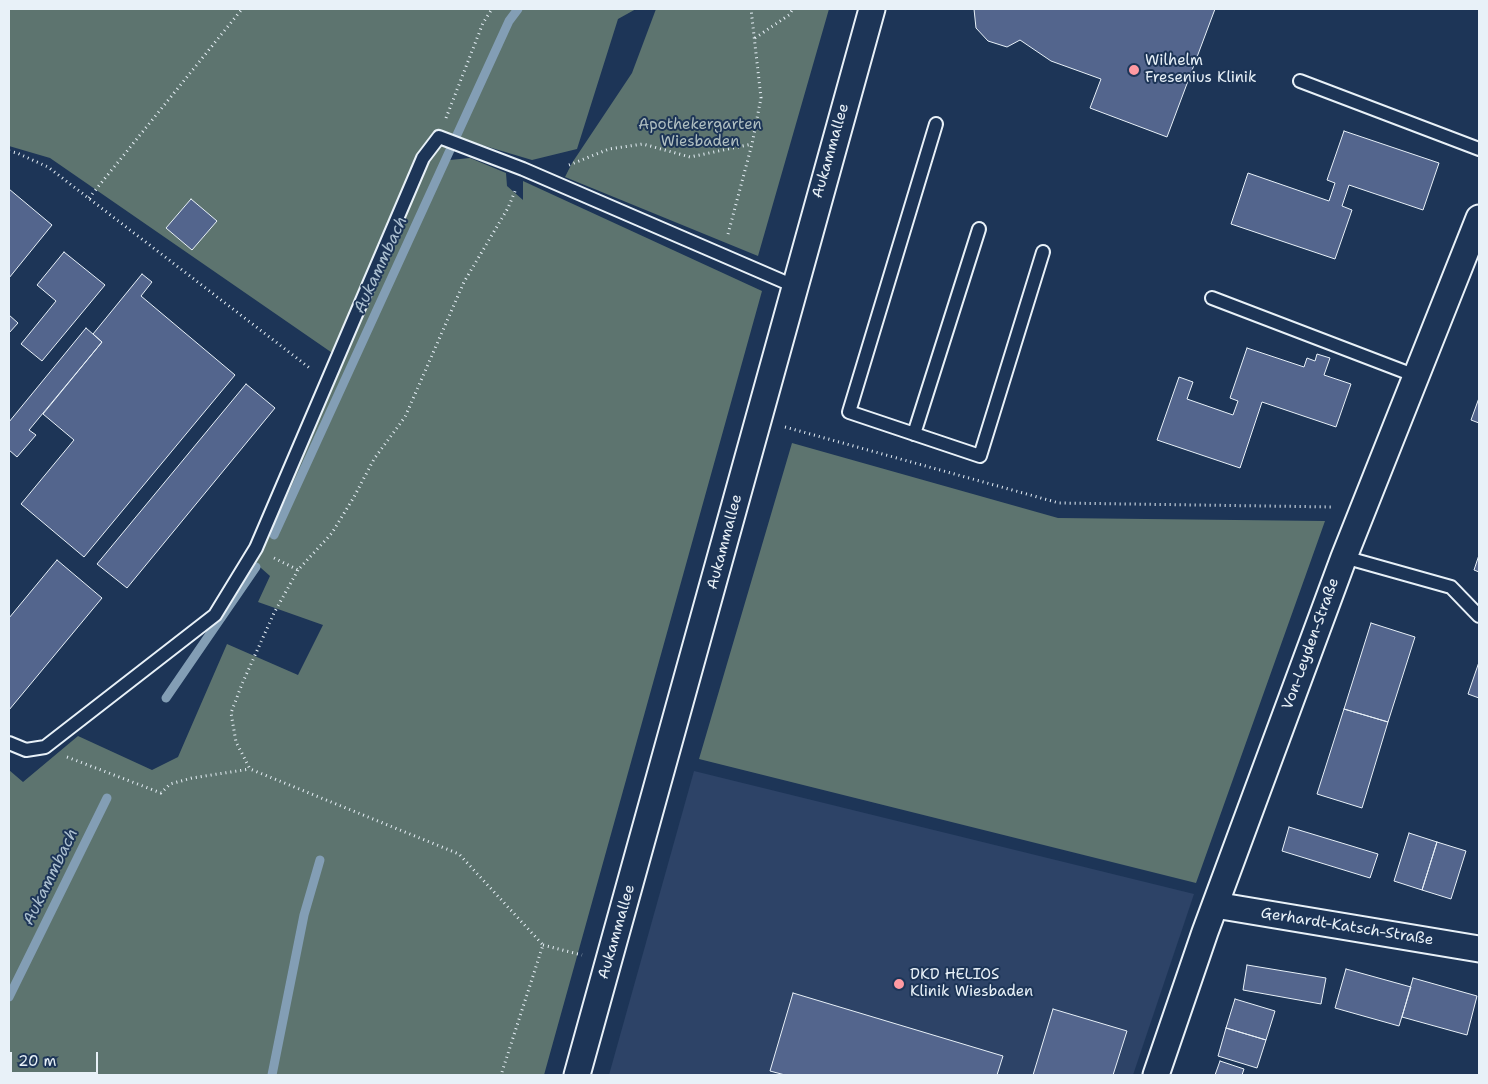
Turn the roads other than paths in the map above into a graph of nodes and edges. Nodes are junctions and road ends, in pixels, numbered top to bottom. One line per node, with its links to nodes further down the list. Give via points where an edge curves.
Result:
1 (872, 9): 8 (street, Aukammallee)
2 (1300, 81): 4 (lane)
3 (936, 124): 11 (lane, via 849,412)
4 (1479, 149)
5 (1479, 218): 10 (street, Von-Leyden-Straße)
6 (979, 229): 11 (lane)
7 (1043, 252): 11 (lane, via 980,456)
8 (794, 286): 14 (lane, via 524,169 439,137 423,158 256,548 215,615 45,748 26,750); 17 (street, Aukammallee)
9 (1212, 298): 10 (lane)
10 (1416, 376): 12 (street, Von-Leyden-Straße)
11 (914, 434)
12 (1344, 557): 13 (lane, via 1451,587); 15 (street, Von-Leyden-Straße)
13 (1479, 616)
14 (9, 743)
15 (1215, 906): 16 (street, Gerhardt-Katsch-Straße); 18 (street, Von-Leyden-Straße)
16 (1479, 949)
17 (577, 1075)
18 (1156, 1075)

